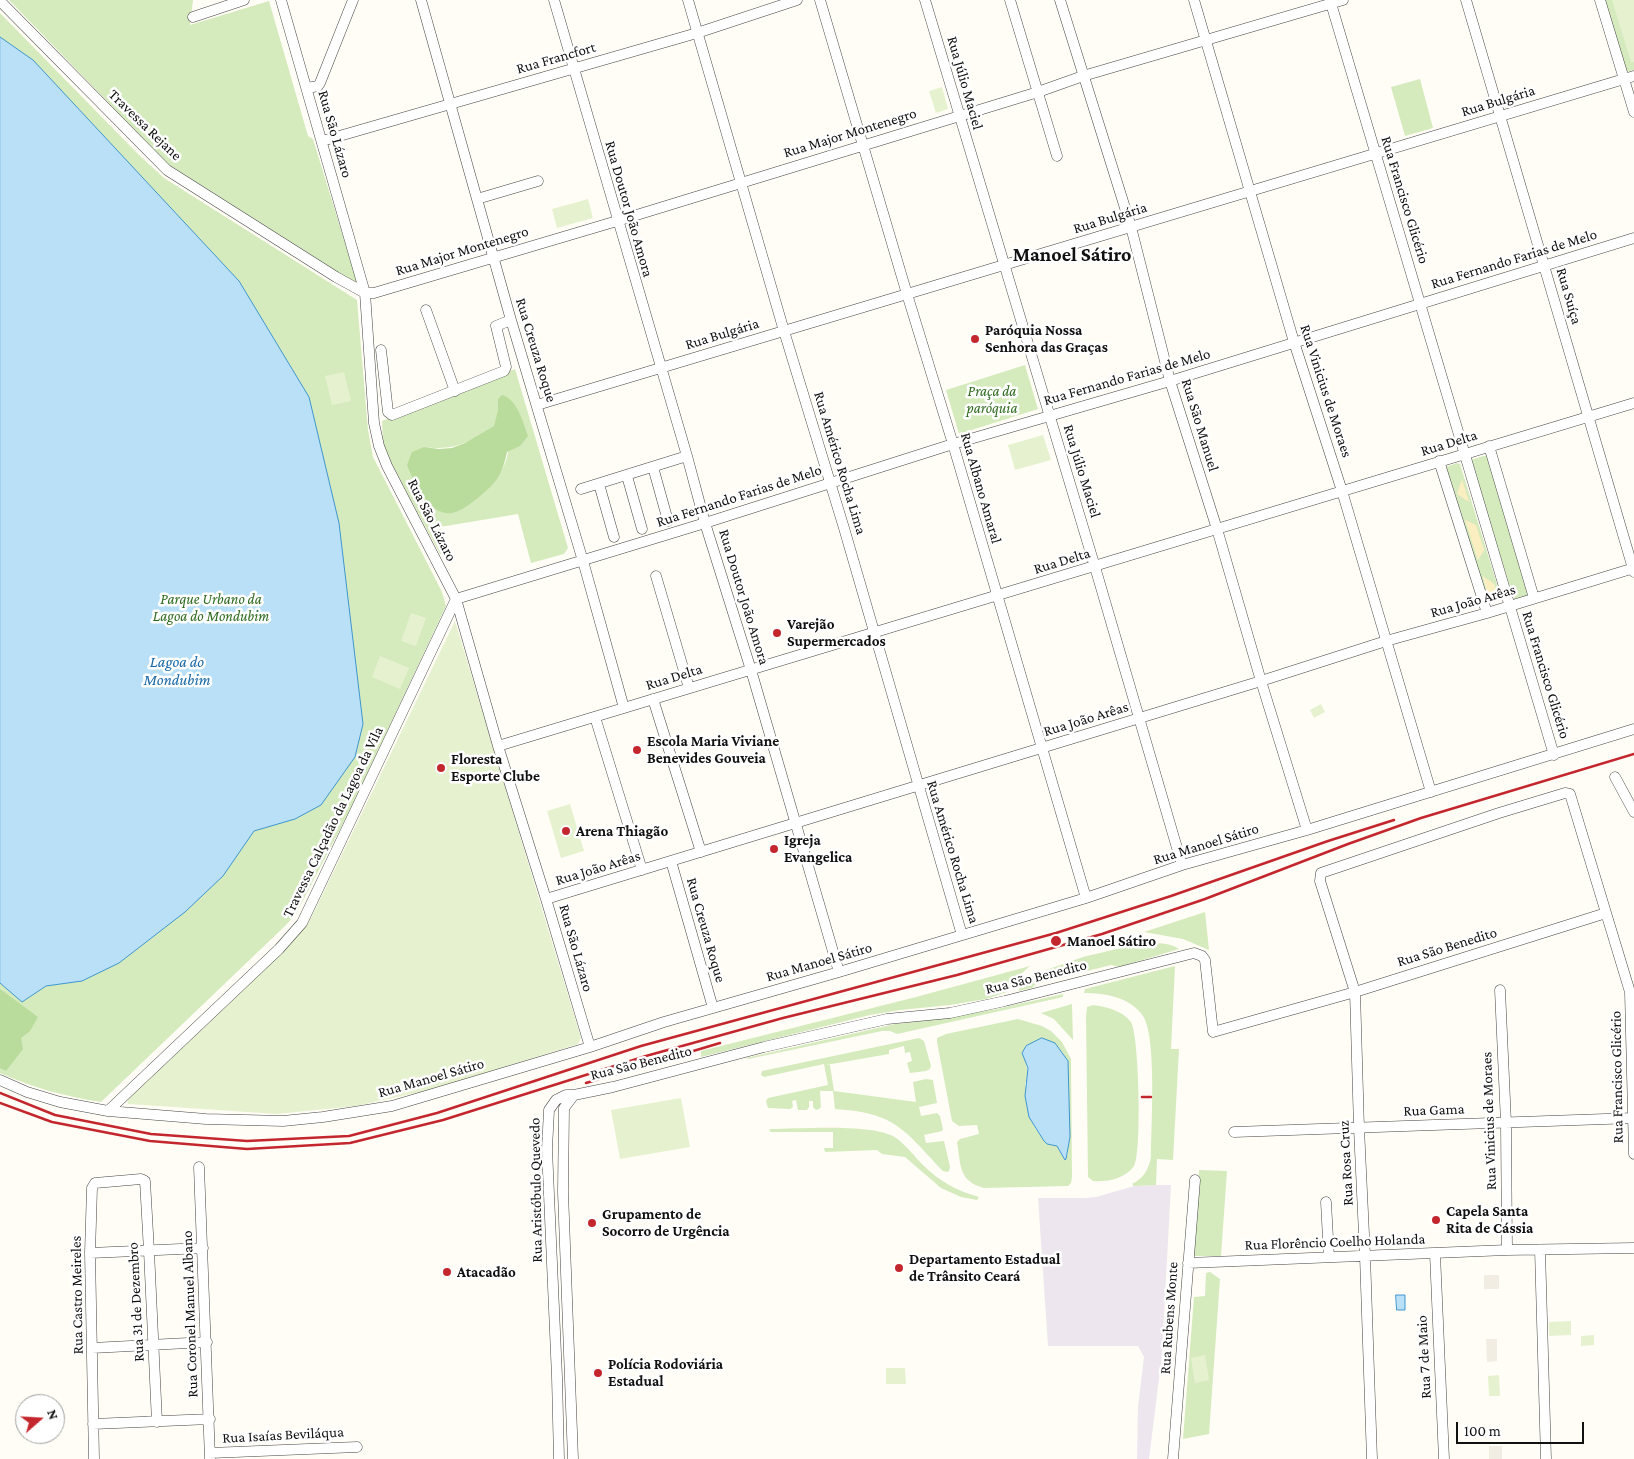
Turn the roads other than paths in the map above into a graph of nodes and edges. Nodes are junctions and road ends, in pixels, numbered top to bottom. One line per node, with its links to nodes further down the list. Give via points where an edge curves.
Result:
1 (244, 0): 18 (street)
2 (281, 0): 24 (street, Rua São Lázaro)
3 (353, 0): 24 (street, via 320,83)
4 (421, 0): 26 (street, Rua Creuza Roque)
5 (554, 0): 21 (street, Rua Doutor João Amora)
6 (688, 0): 19 (street, Rua Américo Rocha Lima)
7 (797, 0): 19 (street, Rua Francfort)
8 (820, 0): 31 (street, Rua Albano Amaral)
9 (925, 0): 28 (street, Rua Júlio Maciel)
10 (1010, 0): 25 (street)
11 (1060, 0): 22 (street, Rua São Manuel)
12 (1194, 0): 20 (street, Rua Vinicius de Moraes)
13 (1343, 0): 17 (street, Rua Major Montenegro)
14 (1466, 0): 29 (street, Rua Suíça)
15 (1600, 0): 23 (street)
16 (0, 1): 44 (street, Travessa Rejane, via 167,170)
17 (1331, 2): 20 (street, Rua Major Montenegro); 32 (street, Rua Francisco Glicério)
18 (193, 17)
19 (697, 33): 21 (street, Rua Francfort); 35 (street, Rua Américo Rocha Lima)
20 (1206, 40): 22 (street, Rua Major Montenegro); 36 (street, Rua Vinicius de Moraes)
21 (573, 68): 26 (street, Rua Francfort); 38 (street, Rua Doutor João Amora)
22 (1083, 76): 25 (street, Rua Major Montenegro); 39 (street, Rua São Manuel)
23 (1629, 78): 27 (street); 29 (street, Rua Bulgária)
24 (307, 88): 30 (street, Rua São Lázaro)
25 (1038, 92): 28 (street, Rua Major Montenegro); 33 (street)
26 (450, 105): 30 (street, Rua Francfort); 37 (street, Rua Creuza Roque)
27 (1634, 112)
28 (959, 116): 31 (street, Rua Major Montenegro); 42 (street, Rua Júlio Maciel)
29 (1500, 116): 32 (street, Rua Bulgária); 43 (street, Rua Suíça)
30 (322, 141): 44 (street, Rua São Lázaro)
31 (863, 145): 35 (street, Rua Major Montenegro); 45 (street, Rua Albano Amaral)
32 (1376, 154): 36 (street, Rua Bulgária); 46 (street, Rua Francisco Glicério)
33 (1058, 156)
34 (538, 181): 37 (street)
35 (740, 183): 38 (street, Rua Major Montenegro); 49 (street, Rua Américo Rocha Lima)
36 (1250, 191): 39 (street, Rua Bulgária); 50 (street, Rua Vinicius de Moraes)
37 (477, 199): 41 (street, Rua Creuza Roque)
38 (617, 221): 41 (street, Rua Major Montenegro); 52 (street, Rua Doutor João Amora)
39 (1131, 227): 42 (street, Rua Bulgária); 53 (street, Rua São Manuel)
40 (1634, 238): 43 (street, Rua Fernando Farias de Melo)
41 (494, 256): 44 (street, Rua Major Montenegro); 48 (street, Rua Creuza Roque)
42 (1005, 265): 45 (street, Rua Bulgária); 57 (street, Rua Júlio Maciel)
43 (1544, 266): 46 (street, Rua Fernando Farias de Melo); 58 (street, Rua Suíça)
44 (366, 293): 81 (street, Rua São Lázaro, via 374,423 379,446)
45 (907, 294): 49 (street, Rua Bulgária); 59 (street, Rua Albano Amaral)
46 (1420, 304): 50 (street, Rua Fernando Farias de Melo); 61 (street, Rua Francisco Glicério)
47 (426, 310): 54 (street)
48 (511, 320): 54 (street, via 496,326 506,370); 56 (street, Rua Creuza Roque)
49 (784, 332): 52 (street, Rua Bulgária); 66 (street, Rua Américo Rocha Lima)
50 (1294, 342): 53 (street, Rua Fernando Farias de Melo); 69 (street, Rua Vinicius de Moraes)
51 (381, 350): 54 (street, via 390,415)
52 (660, 368): 56 (street, Rua Bulgária); 62 (street, Rua Doutor João Amora)
53 (1170, 381): 57 (street, Rua Fernando Farias de Melo); 73 (street, Rua São Manuel)
54 (455, 391)
55 (1634, 403): 58 (street, Rua Delta)
56 (537, 406): 75 (street, Rua Creuza Roque)
57 (1049, 415): 59 (street, Rua Fernando Farias de Melo); 76 (street, Rua Júlio Maciel)
58 (1588, 416): 60 (street, Rua Delta); 77 (street, Rua Suíça)
59 (953, 444): 66 (street, Rua Fernando Farias de Melo); 79 (street, Rua Albano Amaral)
60 (1489, 446): 61 (street, Rua Delta); 80 (street, Rua Francisco Glicério)
61 (1464, 454): 63 (street, Rua Delta); 82 (street, Rua Francisco Glicério)
62 (687, 456): 64 (street); 71 (street, Rua Doutor João Amora)
63 (1439, 461): 69 (street, Rua Delta); 83 (street)
64 (653, 468): 65 (street); 70 (street)
65 (627, 476): 67 (street); 72 (street)
66 (830, 483): 71 (street, Rua Fernando Farias de Melo); 84 (street, Rua Américo Rocha Lima)
67 (600, 484): 68 (street); 74 (street)
68 (581, 489)
69 (1342, 491): 73 (street, Rua Delta); 85 (street, Rua Vinicius de Moraes)
70 (668, 521)
71 (705, 523): 75 (street, Rua Fernando Farias de Melo); 86 (street, Rua Doutor João Amora)
72 (642, 529)
73 (1217, 529): 76 (street, Rua Delta); 87 (street, Rua São Manuel)
74 (614, 537)
75 (583, 561): 81 (street, Rua Fernando Farias de Melo); 90 (street, Rua Creuza Roque)
76 (1095, 567): 79 (street, Rua Delta); 92 (street, Rua Júlio Maciel)
77 (1634, 570): 80 (street, Rua João Arêas)
78 (656, 576): 88 (street)
79 (997, 596): 84 (street, Rua Delta); 95 (street, Rua Albano Amaral)
80 (1534, 598): 82 (street, Rua João Arêas)
81 (456, 599): 94 (street, Rua São Lázaro); 120 (street, Travessa Calçadão da Lagoa da Vila, via 302,923)
82 (1509, 606): 83 (street, Rua João Arêas); 96 (street, Rua Francisco Glicério)
83 (1487, 613): 85 (street, Rua João Arêas)
84 (874, 632): 86 (street, Rua Delta); 98 (street, Rua Américo Rocha Lima)
85 (1386, 641): 87 (street, Rua João Arêas); 99 (street, Rua Vinicius de Moraes)
86 (751, 670): 88 (street, Rua Delta); 101 (street, Rua Doutor João Amora)
87 (1261, 682): 92 (street, Rua João Arêas); 102 (street, Rua São Manuel)
88 (689, 688): 89 (street, Rua Delta)
89 (653, 699): 90 (street, Rua Delta); 103 (street)
90 (624, 708): 91 (street, Rua Delta)
91 (594, 717): 94 (street, Rua Delta); 106 (street)
92 (1139, 719): 95 (street, Rua João Arêas); 105 (street, Rua Júlio Maciel)
93 (1634, 729): 96 (street, Rua Manoel Sátiro)
94 (498, 746): 109 (street, Rua São Lázaro)
95 (1042, 748): 98 (street, Rua João Arêas); 108 (street, Rua Albano Amaral)
96 (1554, 755): 99 (street, Rua Manoel Sátiro)
97 (1615, 776): 100 (street)
98 (918, 785): 101 (street, Rua João Arêas); 111 (street, Rua Américo Rocha Lima)
99 (1431, 792): 102 (street, Rua Manoel Sátiro)
100 (1634, 812)
101 (795, 823): 103 (street, Rua João Arêas); 112 (street, Rua Doutor João Amora)
102 (1307, 830): 105 (street, Rua Manoel Sátiro)
103 (701, 852): 104 (street, Rua João Arêas)
104 (670, 861): 106 (street, Rua João Arêas); 116 (street, Rua Creuza Roque)
105 (1182, 865): 108 (street, Rua Manoel Sátiro)
106 (642, 870): 109 (street, Rua João Arêas)
107 (1324, 872): 110 (street, Rua Francisco Glicério, via 1565,793 1570,794); 114 (street, Rua Rosa Cruz, via 1320,881)
108 (1086, 898): 111 (street, Rua Manoel Sátiro)
109 (546, 899): 117 (street, Rua São Lázaro)
110 (1606, 913): 114 (street, Rua São Benedito); 115 (street, Rua Francisco Glicério)
111 (962, 935): 112 (street, Rua Manoel Sátiro)
112 (839, 972): 116 (street, Rua Manoel Sátiro)
113 (1500, 990): 122 (street, Rua Vinicius de Moraes, via 1498,1046)
114 (1355, 992): 119 (street, Rua São Benedito, via 1213,1032 1205,960 1194,953 1005,1001 950,1012 887,1019); 123 (street, Rua Rosa Cruz)
115 (1632, 992): 121 (street, Rua Francisco Glicério)
116 (713, 1008): 117 (street, Rua Manoel Sátiro)
117 (590, 1047): 120 (street, Rua Manoel Sátiro, via 392,1106 322,1116 246,1121)
118 (0, 1080): 120 (street, Rua Manoel Sátiro, via 60,1102)
119 (574, 1095): 129 (street, Rua Aristóbulo Quevedo, via 556,1100 549,1110); 130 (street, Rua Aristóbulo Quevedo, via 564,1108)
120 (108, 1111)
121 (1633, 1118): 122 (street, Rua Gama); 125 (street, Rua Francisco Glicério)
122 (1506, 1123): 123 (street, Rua Gama); 134 (street, Rua Vinicius de Moraes)
123 (1359, 1128): 124 (street, Rua Gama); 139 (street, Rua Rosa Cruz)
124 (1234, 1132)
125 (1634, 1154)
126 (199, 1168): 132 (street, Rua Coronel Manuel Albano)
127 (144, 1180): 136 (street, Rua 31 de Dezembro); 137 (street, Rua Castro Meireles, via 93,1183)
128 (1195, 1180): 141 (street, Rua Rubens Monte)
129 (549, 1192): 130 (street); 151 (street, Rua Aristóbulo Quevedo)
130 (563, 1192): 152 (street, Rua Aristóbulo Quevedo)
131 (1326, 1202): 140 (street)
132 (203, 1248): 136 (street); 142 (street, Rua Coronel Manuel Albano)
133 (1634, 1248): 135 (street, Rua Florêncio Coelho Holanda)
134 (1507, 1250): 135 (street, Rua Florêncio Coelho Holanda); 138 (street, Rua Florêncio Coelho Holanda)
135 (1540, 1250): 156 (street)
136 (149, 1251): 137 (street); 143 (street, Rua 31 de Dezembro)
137 (90, 1253): 144 (street, Rua Castro Meireles)
138 (1434, 1254): 139 (street, Rua Florêncio Coelho Holanda); 155 (street, Rua 7 de Maio)
139 (1365, 1256): 140 (street, Rua Florêncio Coelho Holanda); 154 (street, Rua Rosa Cruz)
140 (1329, 1257): 141 (street, Rua Florêncio Coelho Holanda)
141 (1188, 1263): 153 (street, Rua Rubens Monte)
142 (207, 1342): 143 (street); 145 (street, Rua Coronel Manuel Albano)
143 (154, 1346): 144 (street); 146 (street, Rua 31 de Dezembro)
144 (92, 1348): 147 (street, Rua Castro Meireles)
145 (210, 1420): 146 (street); 149 (street, Rua Coronel Manuel Albano)
146 (156, 1422): 147 (street)
147 (93, 1424): 150 (street, Rua Castro Meireles)
148 (357, 1447): 149 (street, Rua Isaías Beviláqua)
149 (210, 1456)
150 (94, 1459)
151 (559, 1459)
152 (573, 1459)
153 (1173, 1459)
154 (1372, 1459)
155 (1444, 1459)
156 (1546, 1459)

